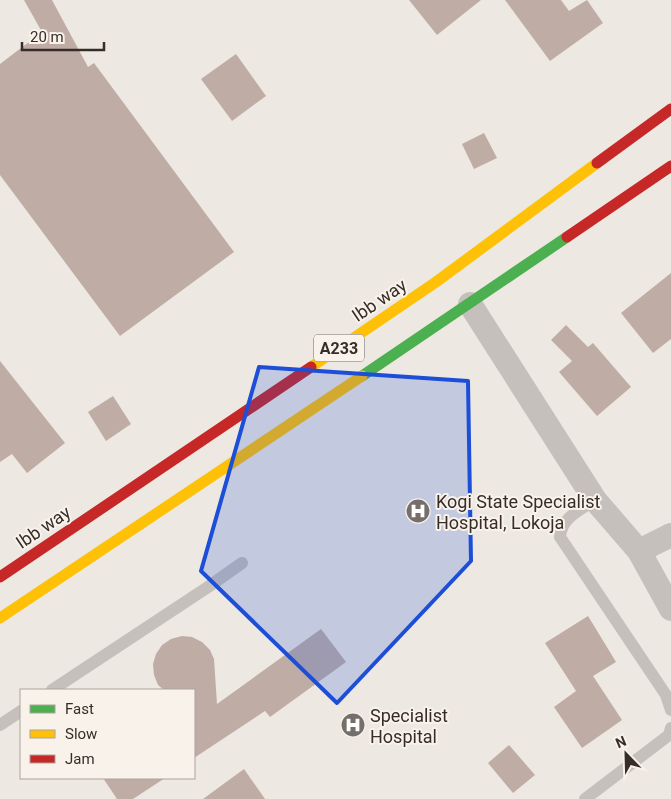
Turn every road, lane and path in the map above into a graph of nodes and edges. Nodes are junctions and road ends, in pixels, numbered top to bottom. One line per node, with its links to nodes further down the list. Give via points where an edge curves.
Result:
1 (671, 109): 8 (highway, Ibb way / A233, via 436,282)
2 (671, 166): 3 (highway, A233)
3 (470, 304): 4 (street); 10 (highway, A233)
4 (595, 500): 6 (street); 12 (lane, via 572,515 561,527 560,537 666,695)
5 (671, 535): 6 (street)
6 (639, 551): 9 (street)
7 (242, 563): 11 (lane)
8 (0, 577)
9 (671, 609)
10 (0, 618)
11 (54, 689)
12 (671, 710)
13 (20, 712): 14 (lane)
14 (0, 725)
15 (671, 728): 16 (lane, via 669,736)
16 (585, 799)

